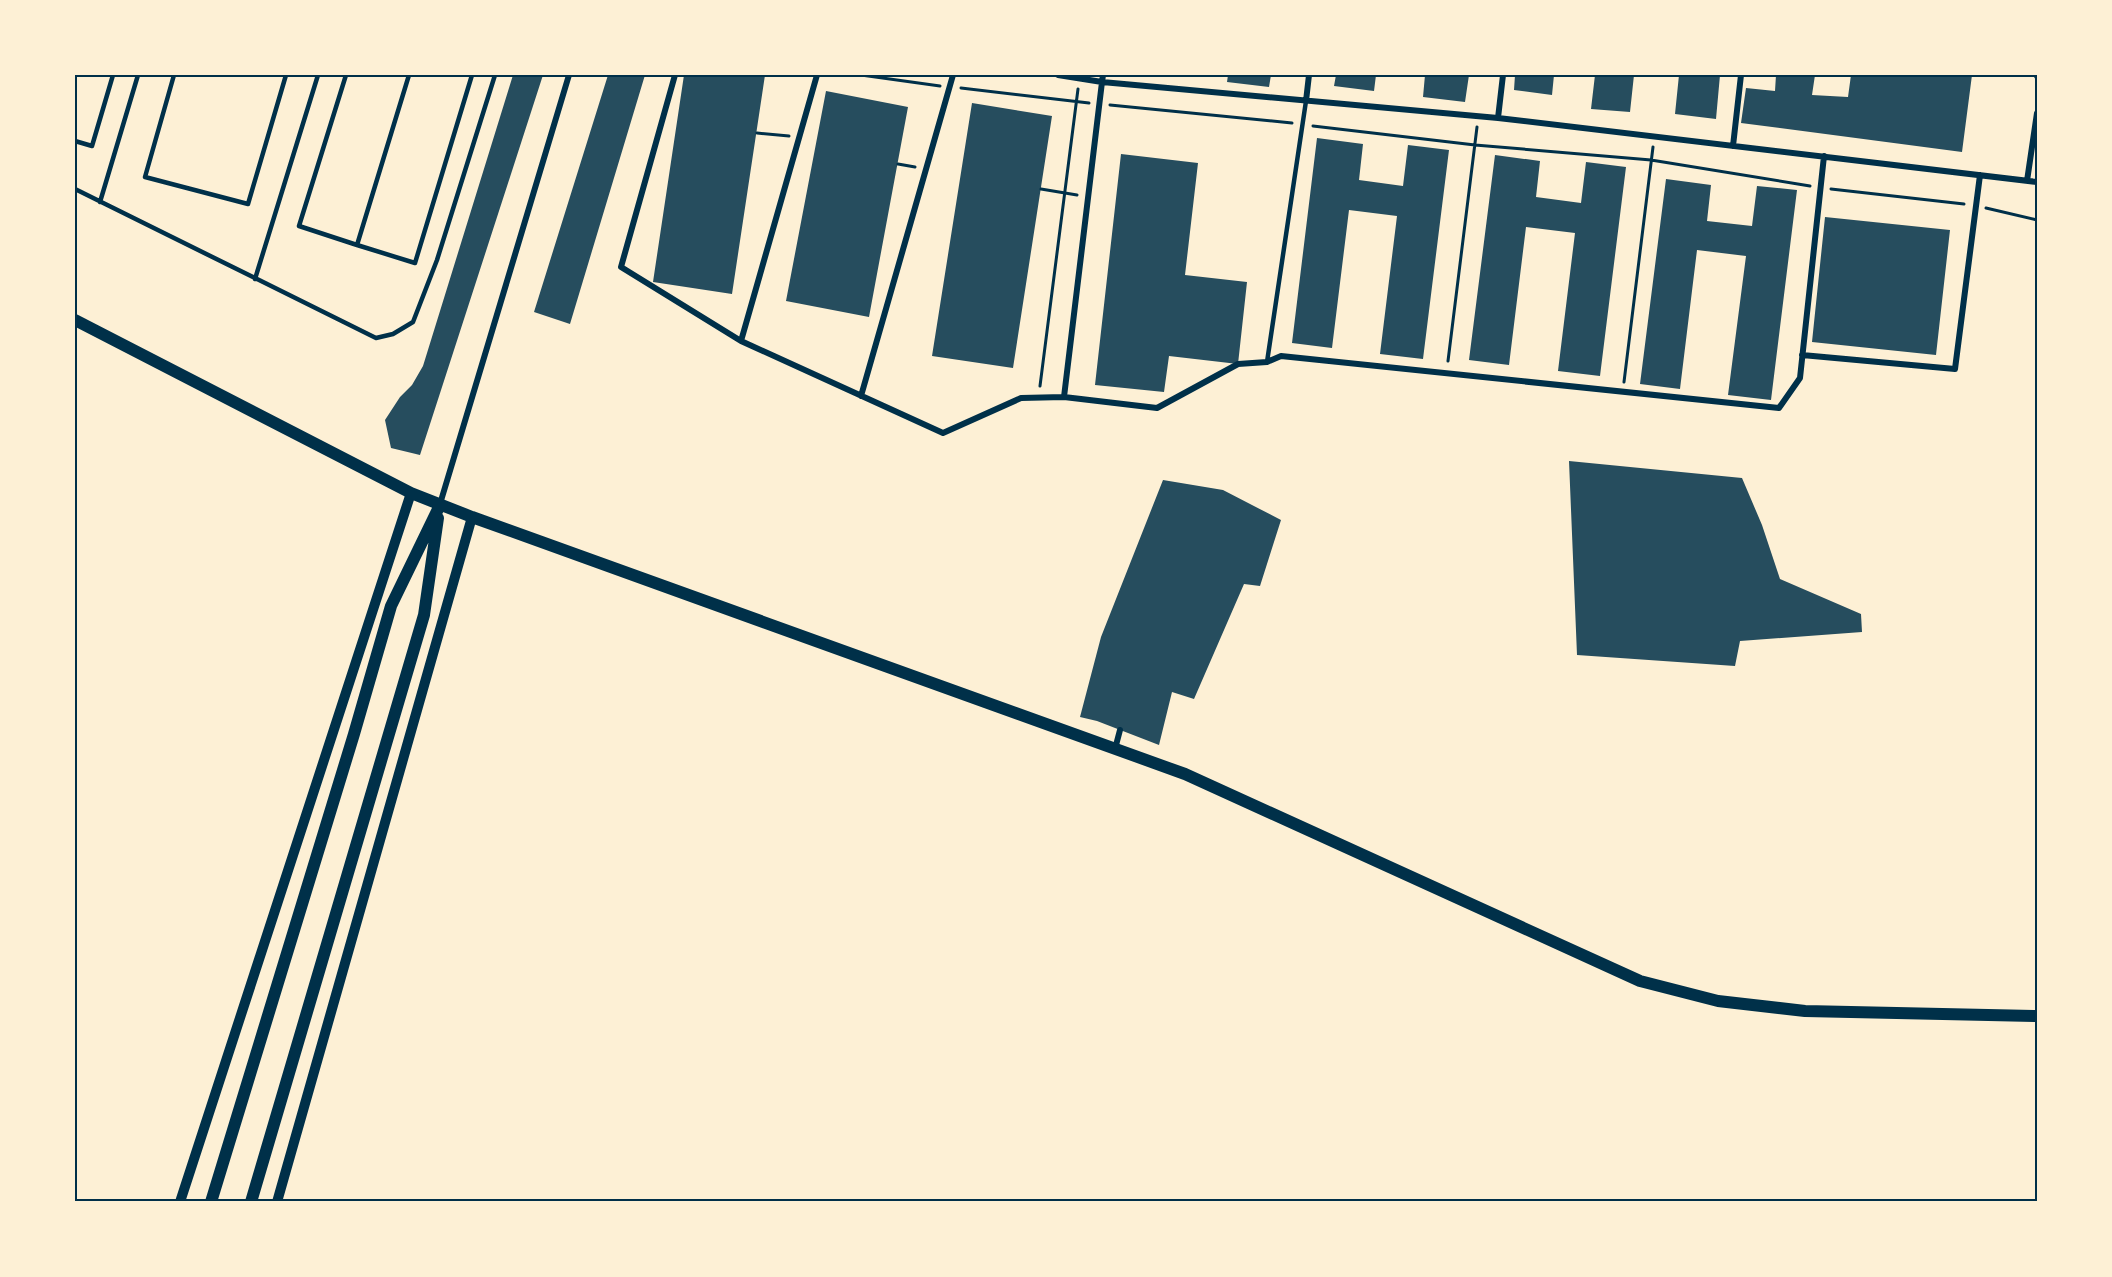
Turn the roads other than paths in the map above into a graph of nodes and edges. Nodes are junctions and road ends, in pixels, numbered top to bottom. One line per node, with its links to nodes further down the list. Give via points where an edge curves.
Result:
1 (113, 75): 22 (lane, via 92,146)
2 (138, 75): 29 (lane)
3 (174, 75): 4 (lane, via 145,177 248,204)
4 (286, 75)
5 (318, 75): 31 (lane)
6 (346, 75): 30 (lane, via 299,226)
7 (409, 75): 30 (lane)
8 (471, 75): 30 (lane, via 416,263)
9 (495, 75): 31 (lane, via 437,260 413,322 393,334 376,338)
10 (569, 75): 39 (street)
11 (675, 75): 33 (street, via 621,267)
12 (817, 75): 33 (street)
13 (953, 75): 36 (street)
14 (1058, 75): 18 (street)
15 (1309, 75): 19 (street)
16 (1503, 75): 21 (street)
17 (1741, 75): 23 (street)
18 (1102, 78): 19 (street); 37 (street)
19 (1306, 100): 21 (street); 35 (lane)
20 (2037, 113): 26 (street)
21 (1498, 118): 23 (street)
22 (75, 141)
23 (1733, 146): 24 (street)
24 (1824, 156): 25 (street); 34 (street)
25 (1980, 174): 26 (street); 34 (street, via 1954,369)
26 (2027, 181): 27 (street)
27 (2037, 182)
28 (75, 189): 29 (lane)
29 (100, 202): 31 (lane)
30 (357, 245)
31 (255, 279)
32 (75, 320): 38 (main road)
33 (741, 341): 36 (street)
34 (1802, 355): 35 (street, via 1800,378 1779,408 1281,356)
35 (1268, 362): 37 (street, via 1238,364 1157,408)
36 (861, 396): 37 (street, via 943,433 1021,398)
37 (1064, 396)
38 (411, 493): 39 (main road); 44 (street)
39 (440, 505): 40 (main road); 45 (main road, via 391,606); 46 (main road, via 424,615)
40 (472, 517): 42 (main road); 47 (street)
41 (1120, 730): 42 (street)
42 (1115, 750): 43 (main road, via 1185,774 1640,981 1718,1000 1805,1011)
43 (2037, 1016)
44 (180, 1202)
45 (211, 1202)
46 (251, 1202)
47 (277, 1202)

